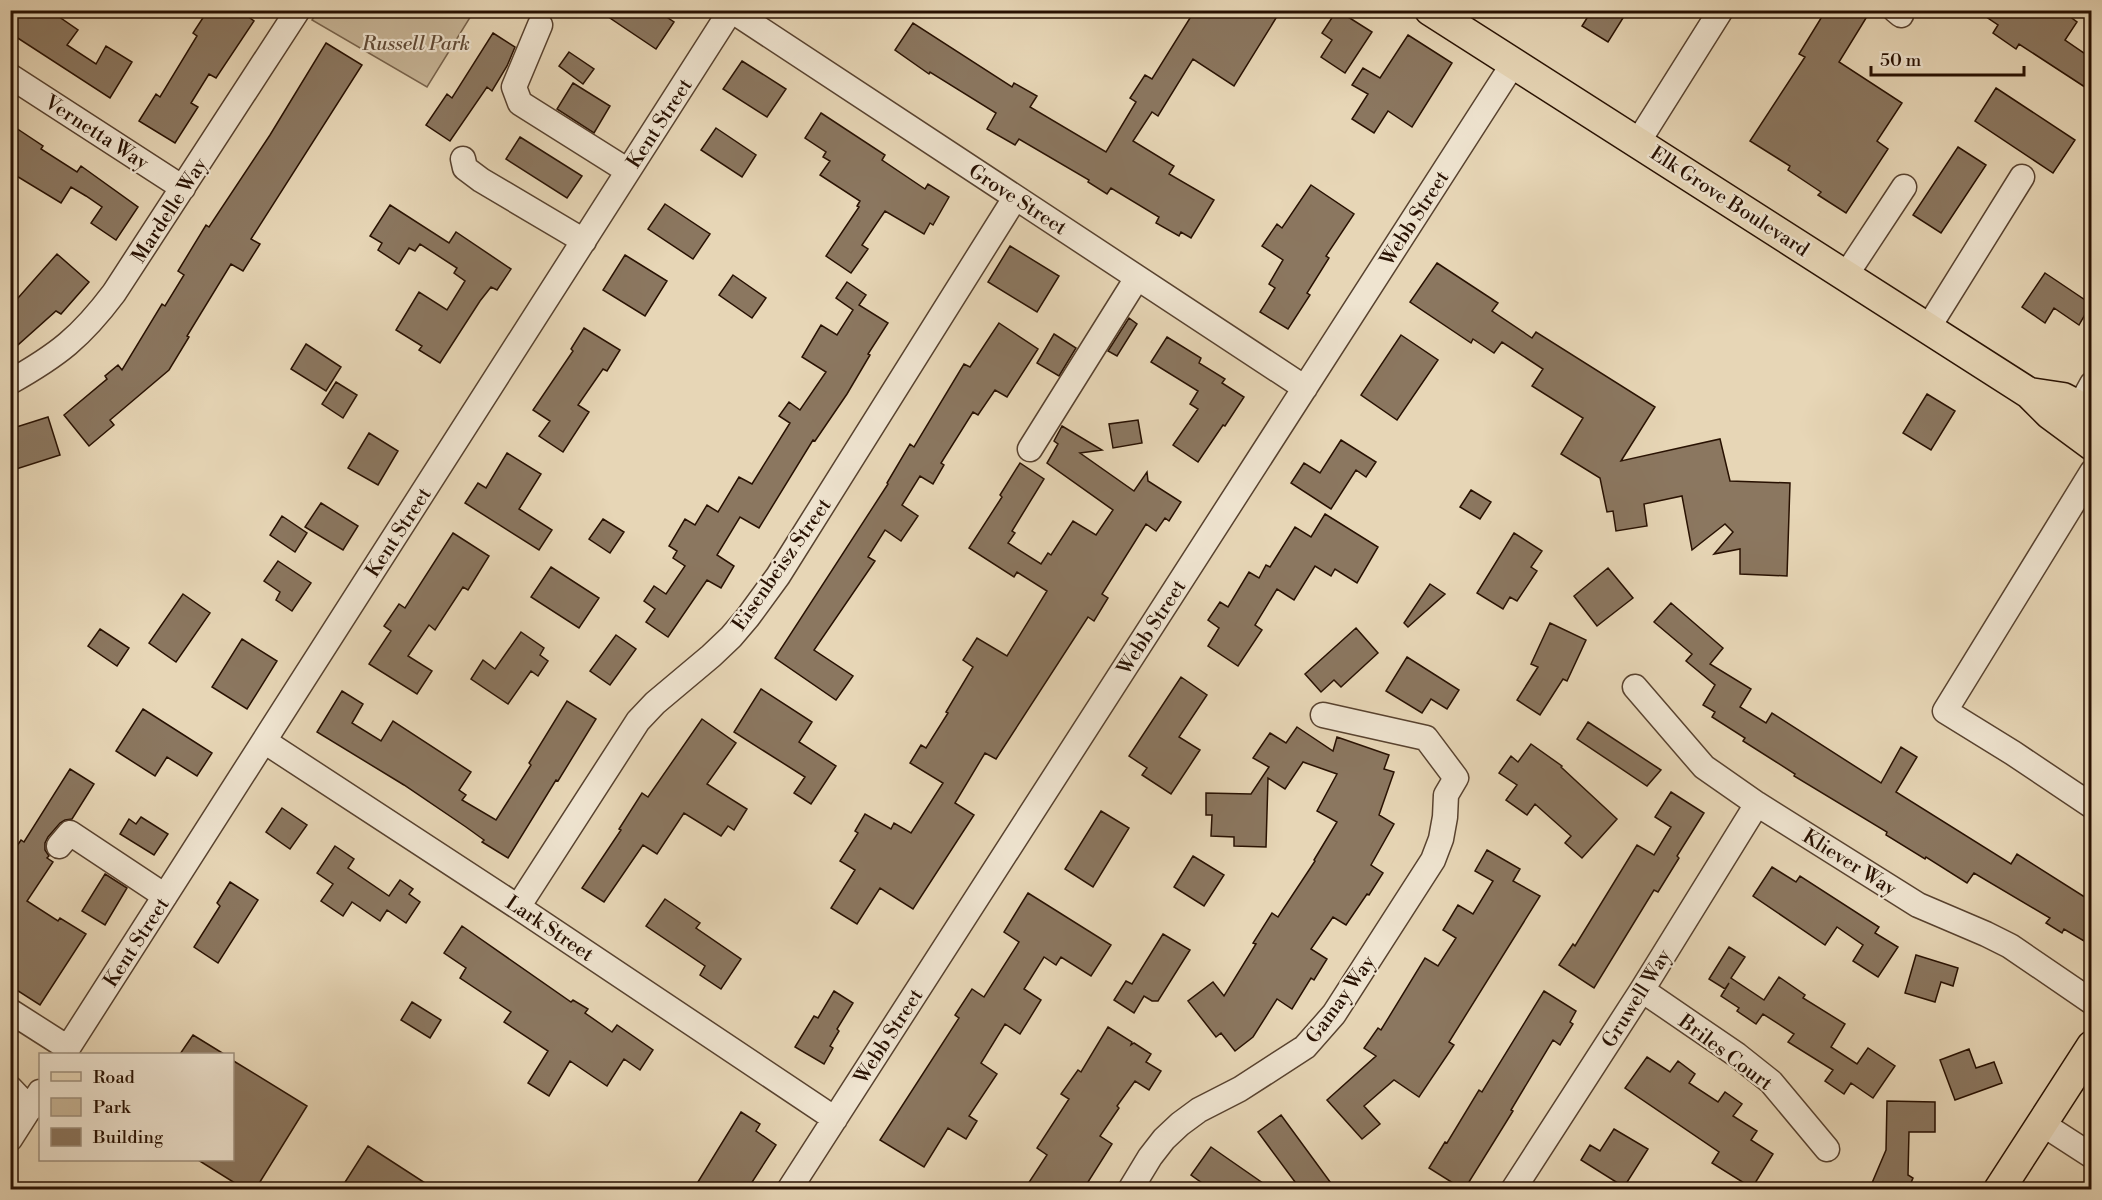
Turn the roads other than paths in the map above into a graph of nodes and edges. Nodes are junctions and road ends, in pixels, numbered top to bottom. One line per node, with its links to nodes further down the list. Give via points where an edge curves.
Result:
1 (298, 10): 13 (street, Mardelle Way)
2 (1430, 10): 6 (main road, Elk Grove Boulevard)
3 (1721, 10): 8 (street)
4 (731, 11): 10 (street, Kent Street); 14 (street, Grove Street)
5 (540, 25): 10 (street, via 514,87 520,103)
6 (1513, 64): 8 (main road, Elk Grove Boulevard); 20 (street, Webb Street)
7 (10, 76): 13 (street, Vernetta Way)
8 (1638, 142): 16 (main road, Elk Grove Boulevard)
9 (463, 159): 15 (street, via 465,168 481,180)
10 (628, 171): 15 (street, Kent Street)
11 (2022, 177): 18 (street)
12 (1904, 187): 16 (street)
13 (183, 188): 19 (street, Mardelle Way, via 114,293 84,330 45,363)
14 (1015, 198): 17 (street, Grove Street); 33 (street, Eisenbeisz Street, via 778,576 730,637 638,721)
15 (584, 241): 28 (street, Kent Street)
16 (1846, 275): 18 (main road, Elk Grove Boulevard)
17 (1137, 278): 20 (street, Grove Street); 24 (street)
18 (1928, 328): 21 (main road, Elk Grove Boulevard)
19 (10, 381)
20 (1305, 388): 41 (street, Webb Street)
21 (2029, 393): 22 (main road, Elk Grove Boulevard); 23 (main road, Elk Grove Boulevard)
22 (2088, 401)
23 (2091, 446)
24 (1030, 449)
25 (2091, 472): 30 (street, via 1945,711)
26 (1635, 687): 29 (street, Kliever Way, via 1704,767)
27 (1323, 715): 47 (street, Gamay Way, via 1426,738 1456,778 1446,795 1443,828 1433,860 1320,1032 1286,1060 1180,1124 1164,1139)
28 (264, 741): 32 (street, Kent Street); 33 (street, Lark Street)
29 (1757, 804): 34 (street, Gruwell Way); 35 (street, Kliever Way, via 1918,906 2010,946)
30 (2091, 806)
31 (59, 846): 32 (street, via 70,833)
32 (165, 897): 38 (street, Kent Street)
33 (518, 907): 41 (street, Lark Street)
34 (1642, 990): 44 (street, Briles Court, via 1771,1082); 48 (street, Gruwell Way)
35 (2091, 1002)
36 (10, 1011): 38 (street)
37 (2091, 1046): 42 (main road)
38 (66, 1051)
39 (10, 1088): 40 (street)
40 (35, 1100): 43 (street)
41 (835, 1119): 46 (street, Webb Street)
42 (2041, 1124): 45 (street); 49 (main road)
43 (10, 1139)
44 (1827, 1149)
45 (2091, 1156)
46 (789, 1190)
47 (1130, 1190)
48 (1513, 1190)
49 (1999, 1190)

